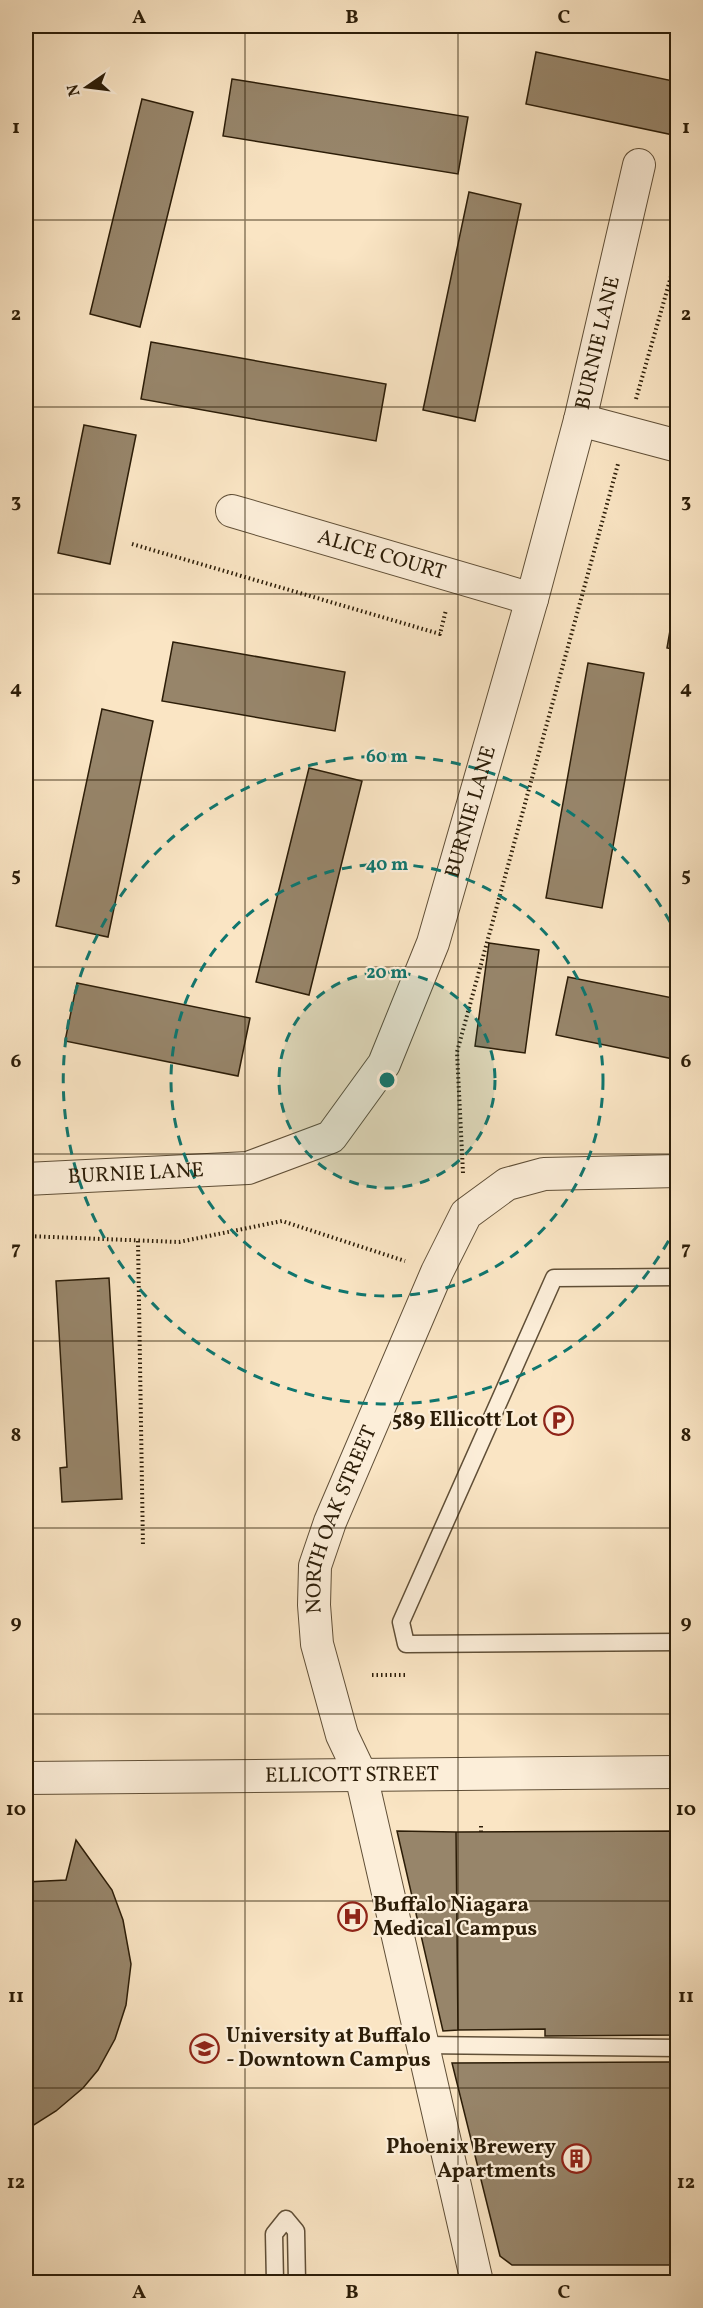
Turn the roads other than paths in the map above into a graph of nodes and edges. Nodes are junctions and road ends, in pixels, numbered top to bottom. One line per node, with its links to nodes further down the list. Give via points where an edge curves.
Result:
1 (639, 165): 2 (street, BURNIE LANE)
2 (580, 420): 3 (street); 5 (street, BURNIE LANE)
3 (678, 446)
4 (232, 511): 5 (street, ALICE COURT)
5 (532, 599): 7 (street, BURNIE LANE, via 433,943 384,1064 331,1137 248,1168)
6 (678, 1171): 11 (street, NORTH OAK STREET, via 544,1174 507,1184 466,1214 437,1272 330,1522 315,1566 317,1644 342,1735)
7 (26, 1179)
8 (678, 1277): 9 (lane, via 554,1278 401,1622 406,1644)
9 (678, 1642)
10 (678, 1772): 11 (street, ELLICOTT STREET)
11 (361, 1775): 12 (street, ELLICOTT STREET); 13 (street, NORTH OAK STREET)
12 (26, 1778)
13 (422, 2044): 14 (lane); 17 (street, NORTH OAK STREET)
14 (678, 2048)
15 (274, 2283): 16 (lane, via 274,2234 286,2219 296,2231)
16 (297, 2283)
17 (477, 2283)

